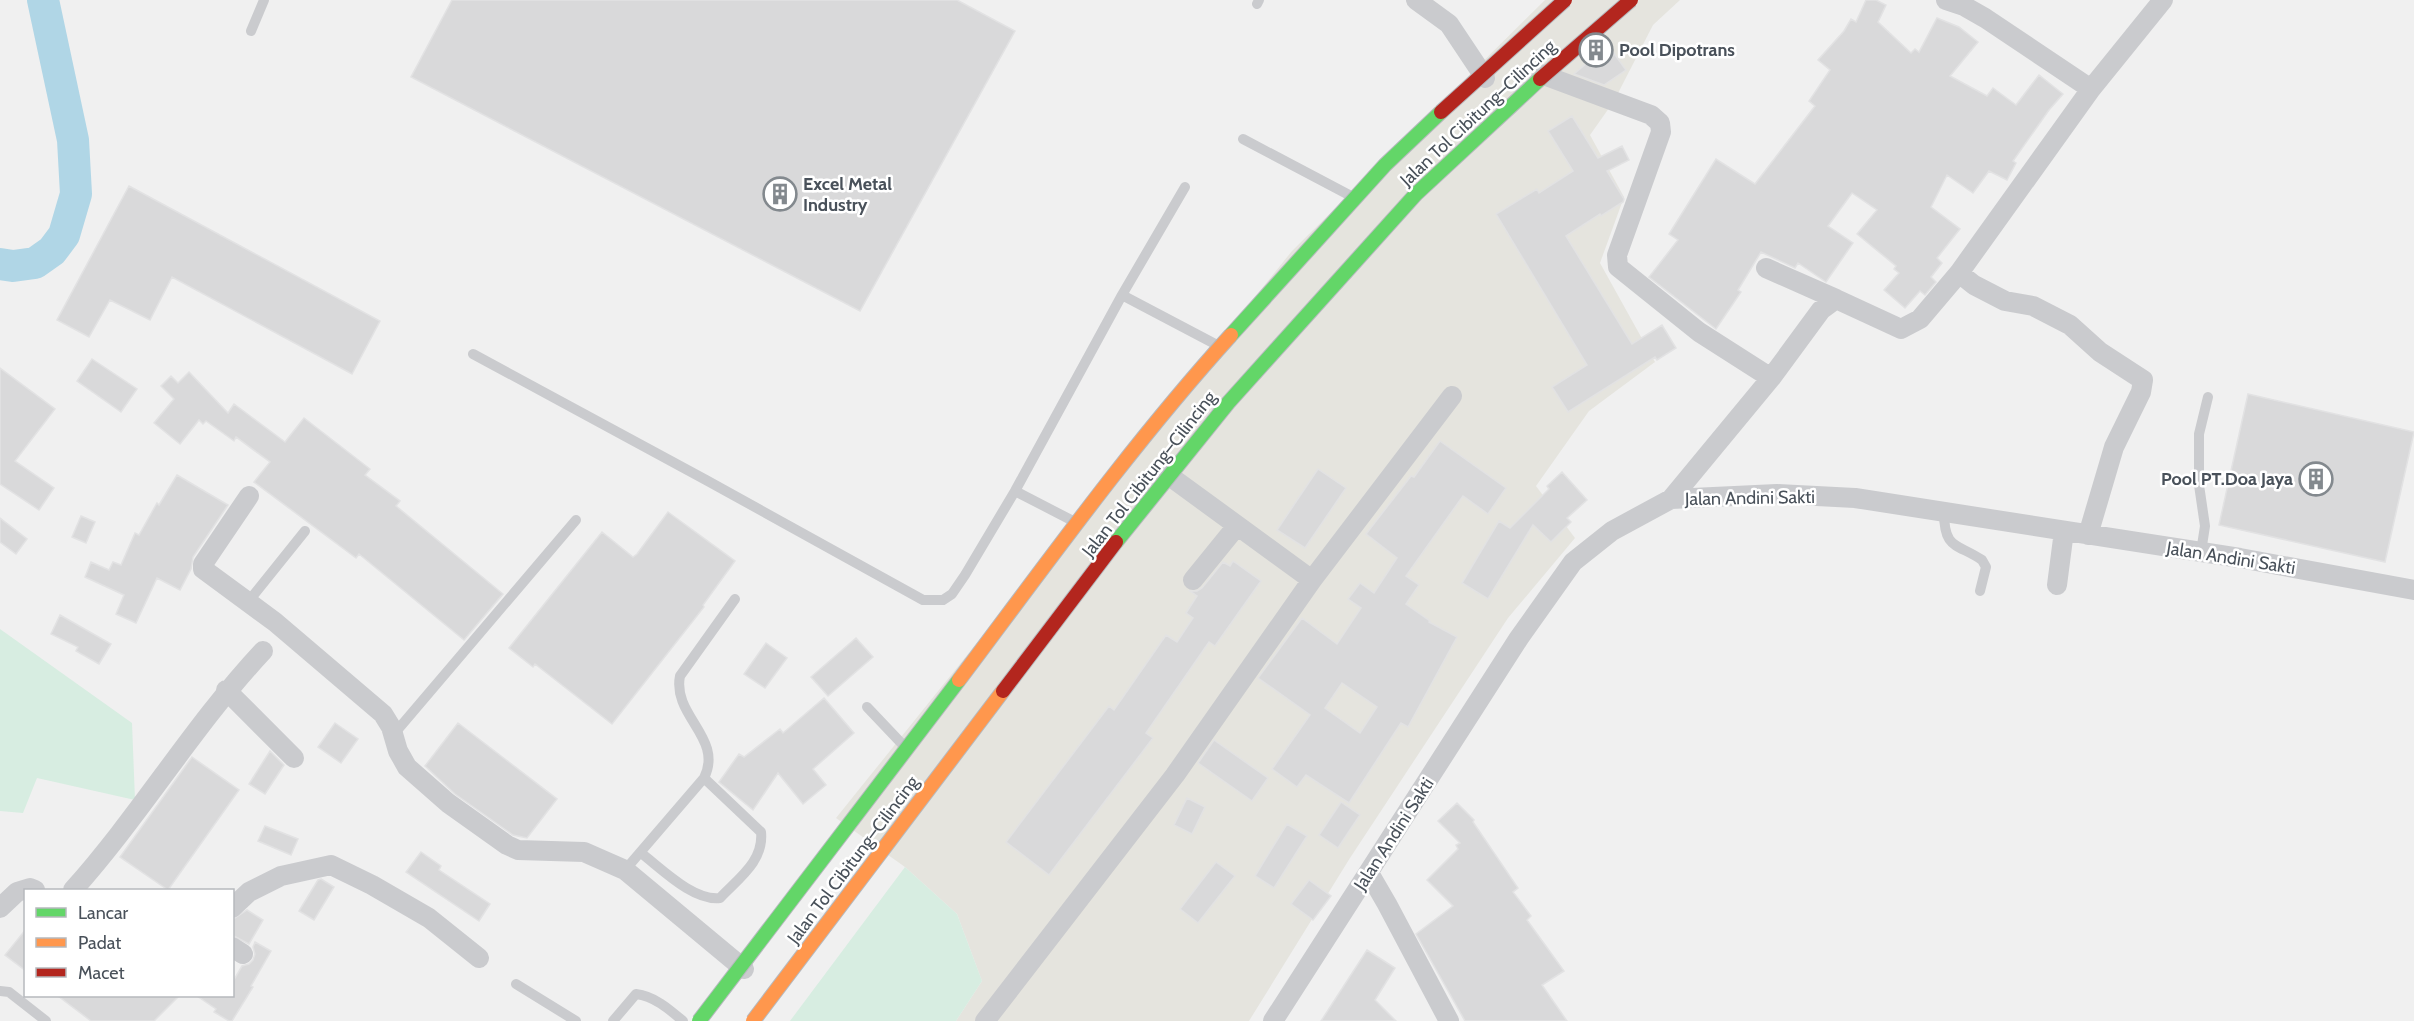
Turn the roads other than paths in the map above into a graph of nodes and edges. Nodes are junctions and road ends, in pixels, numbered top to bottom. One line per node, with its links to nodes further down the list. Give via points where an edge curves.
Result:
1 (264, 0): 7 (lane)
2 (1416, 0): 9 (street, via 1449,24)
3 (1565, 0): 64 (highway, Jalan Tol Cibitung–Cilincing, bridge, via 1386,165 1194,376)
4 (1630, 0): 65 (highway, Jalan Tol Cibitung–Cilincing, bridge, via 1524,92 1416,195 1228,403 1120,537)
5 (2163, 0): 10 (street)
6 (1960, 2): 10 (street)
7 (251, 31)
8 (1533, 71): 20 (street, via 1651,115 1660,123 1661,132 1617,255 1618,267 1700,332)
9 (1485, 78)
10 (2091, 89): 15 (street)
11 (1243, 139): 13 (lane)
12 (1185, 187): 16 (lane)
13 (1362, 201)
14 (1766, 268): 17 (street)
15 (1959, 273): 17 (street, via 1920,319 1901,329); 33 (street, via 2005,301 2033,306 2070,325 2100,352 2143,380 2114,447)
16 (1122, 295): 18 (lane); 24 (lane)
17 (1836, 299): 20 (street, via 1821,310)
18 (1228, 351)
19 (473, 354): 24 (lane, via 923,600 943,600 952,594)
20 (1771, 378): 26 (street)
21 (1452, 396): 36 (street)
22 (2208, 397): 34 (lane, via 2199,434 2199,485 2205,526)
23 (1164, 472): 30 (street)
24 (1015, 491): 29 (lane)
25 (249, 496): 41 (street, via 202,568)
26 (1671, 499): 27 (street, Jalan Andini Sakti, via 1788,494 1855,498); 51 (street, Jalan Andini Sakti, via 1612,531 1573,562 1519,638)
27 (1944, 512): 32 (street, Jalan Andini Sakti); 39 (lane, via 1948,540 1983,560 1986,567)
28 (576, 520): 45 (lane)
29 (1086, 527)
30 (1236, 527): 35 (street); 36 (street)
31 (305, 531): 41 (lane)
32 (2064, 531): 33 (street, Jalan Andini Sakti); 37 (street)
33 (2088, 535): 34 (street, Jalan Andini Sakti)
34 (2201, 552): 38 (street, Jalan Andini Sakti)
35 (1193, 580)
36 (1312, 580): 66 (street, via 1175,775)
37 (2057, 585)
38 (2414, 590)
39 (1980, 591)
40 (735, 599): 48 (lane, via 680,676 678,686 679,696 708,750 710,766)
41 (248, 603): 45 (street, via 383,714)
42 (263, 651): 43 (street)
43 (226, 690): 47 (street); 52 (street, via 106,854)
44 (867, 707): 46 (lane)
45 (394, 734): 50 (street, via 407,767 448,803 507,845 518,850 584,852)
46 (911, 753)
47 (294, 758)
48 (704, 778): 49 (lane); 49 (lane, via 761,832 762,844 755,861 720,898 708,899)
49 (640, 853): 50 (lane)
50 (625, 870): 57 (street)
51 (1375, 883): 67 (street, Jalan Andini Sakti); 68 (street)
52 (76, 889)
53 (24, 890): 55 (street)
54 (234, 906): 56 (street, via 249,892 281,876 331,865 429,918)
55 (0, 908)
56 (479, 958)
57 (744, 969)
58 (516, 984): 61 (lane)
59 (0, 991): 60 (lane, via 9,992)
60 (46, 1021)
61 (576, 1021)
62 (613, 1021): 63 (lane, via 636,994 646,995)
63 (683, 1021)
64 (699, 1021)
65 (753, 1021)
66 (985, 1021)
67 (1273, 1021)
68 (1449, 1021)

